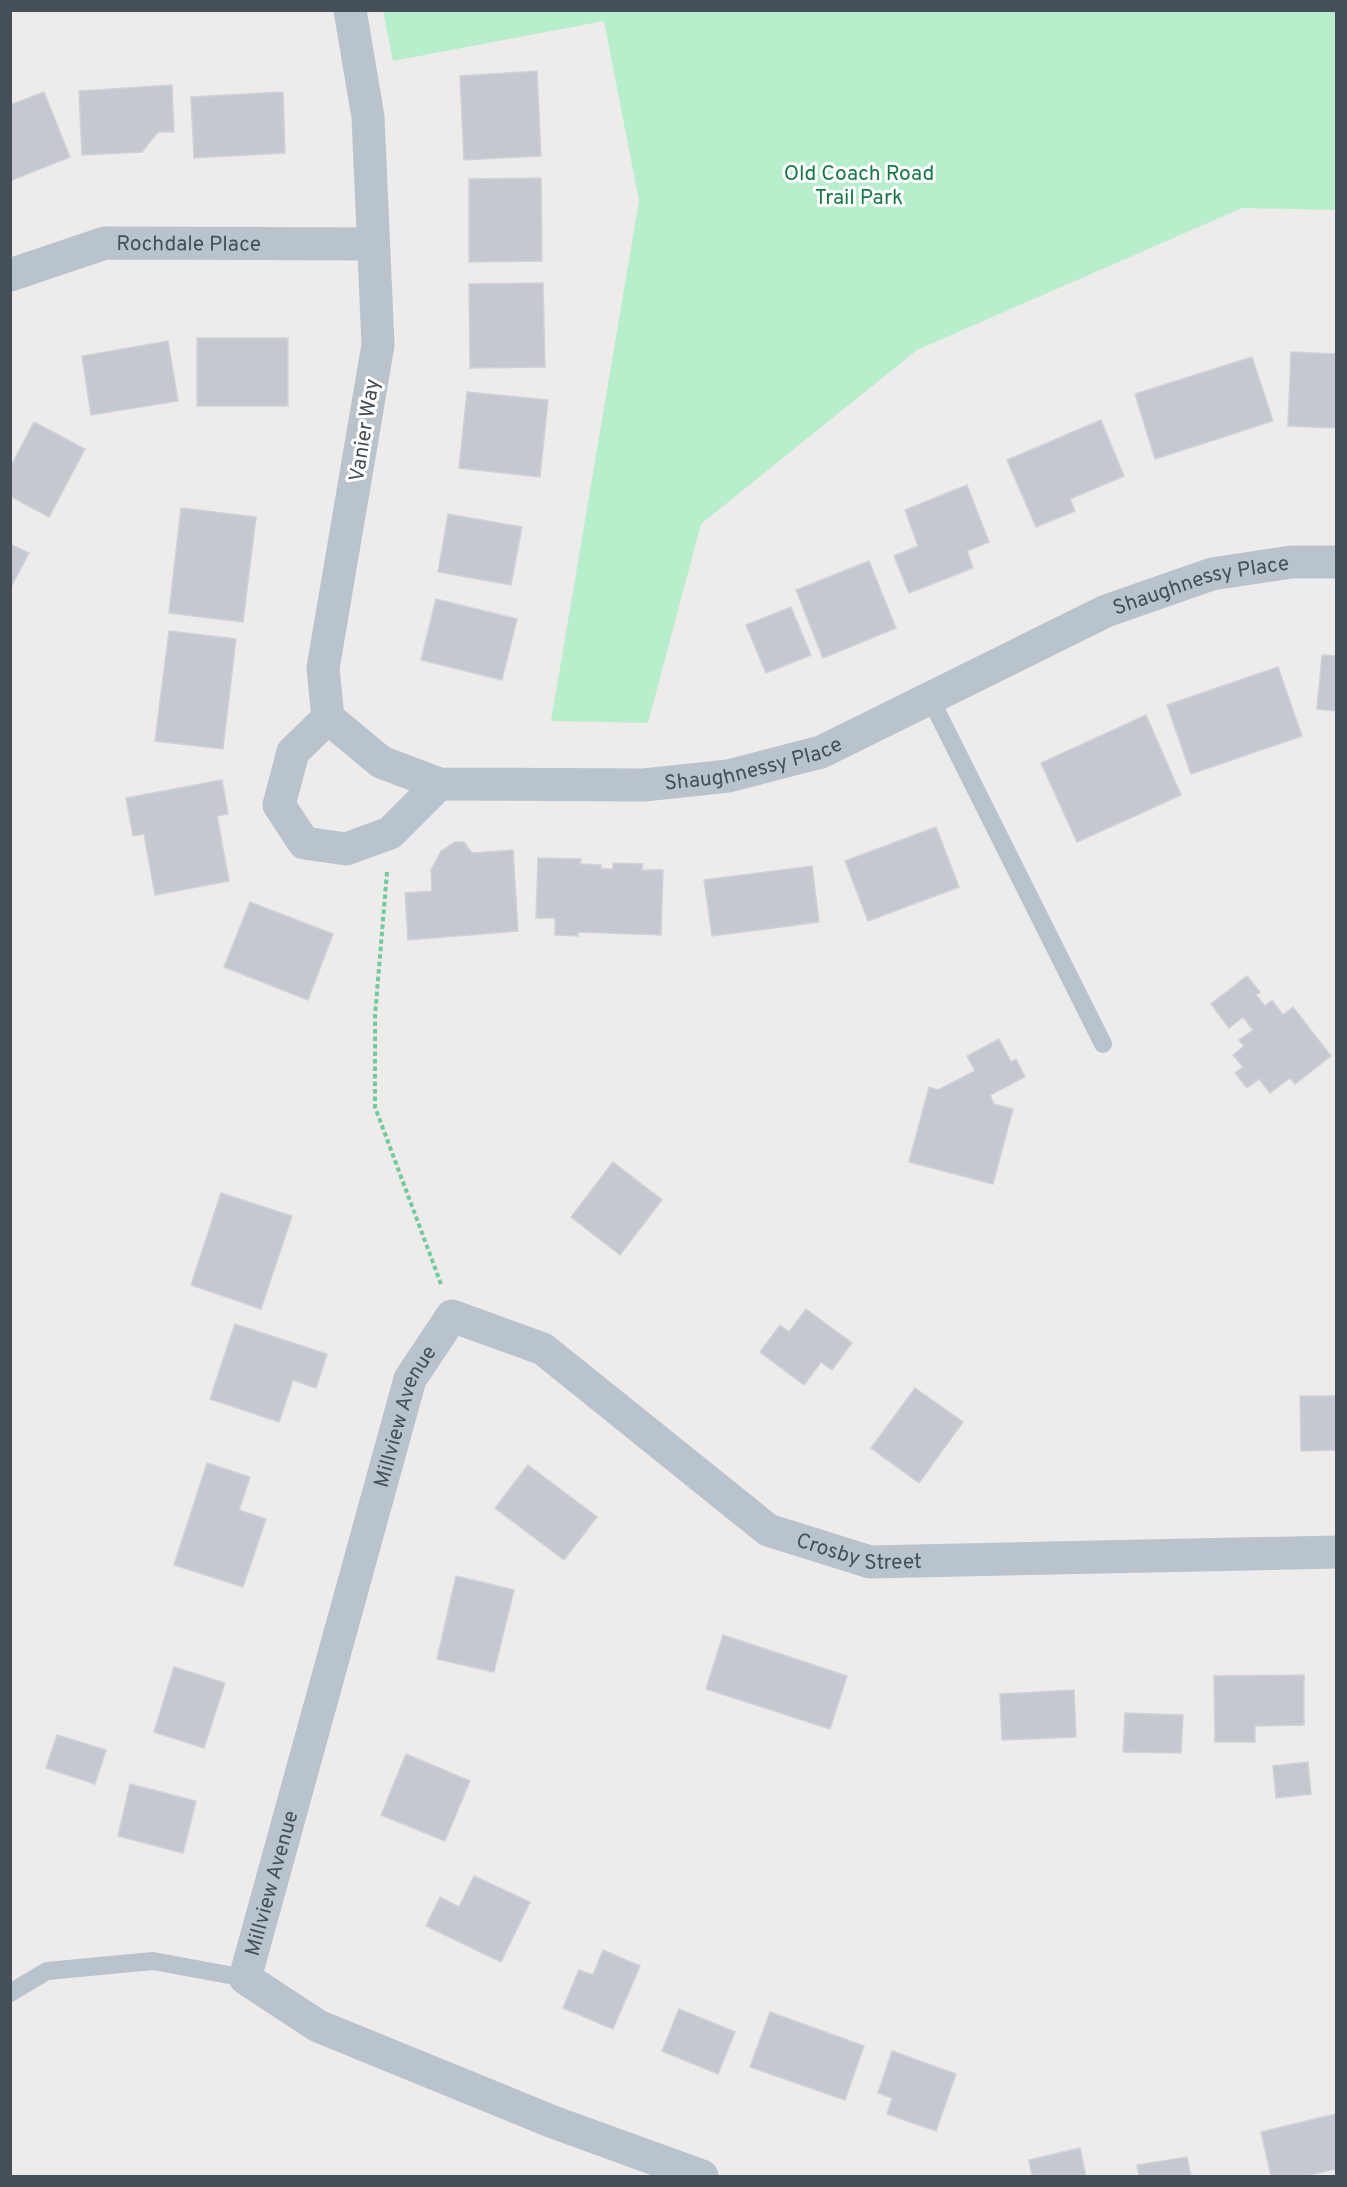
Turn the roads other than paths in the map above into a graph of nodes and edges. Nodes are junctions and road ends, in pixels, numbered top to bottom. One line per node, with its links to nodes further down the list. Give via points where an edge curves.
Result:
1 (350, 10): 2 (street, Vanier Way, via 368,117)
2 (373, 244): 3 (street, Rochdale Place, via 105,243); 6 (street, Vanier Way, via 378,345 323,668)
3 (10, 275)
4 (1336, 562): 5 (street, Shaughnessy Place, via 1291,562 1212,574 1106,611)
5 (930, 698): 7 (street, Shaughnessy Place, via 821,752 728,776 644,784); 8 (lane)
6 (328, 718): 7 (street, via 381,762); 7 (street, via 293,752 279,805 304,843 346,849 390,833)
7 (439, 784)
8 (1103, 1044)
9 (452, 1316): 10 (street, Crosby Street, via 543,1349 768,1530 870,1562); 11 (street, Millview Avenue, via 410,1379)
10 (1336, 1552)
11 (245, 1978): 12 (lane, via 153,1961 47,1971); 13 (street, Millview Avenue, via 318,2026 553,2122)
12 (10, 1992)
13 (702, 2176)

